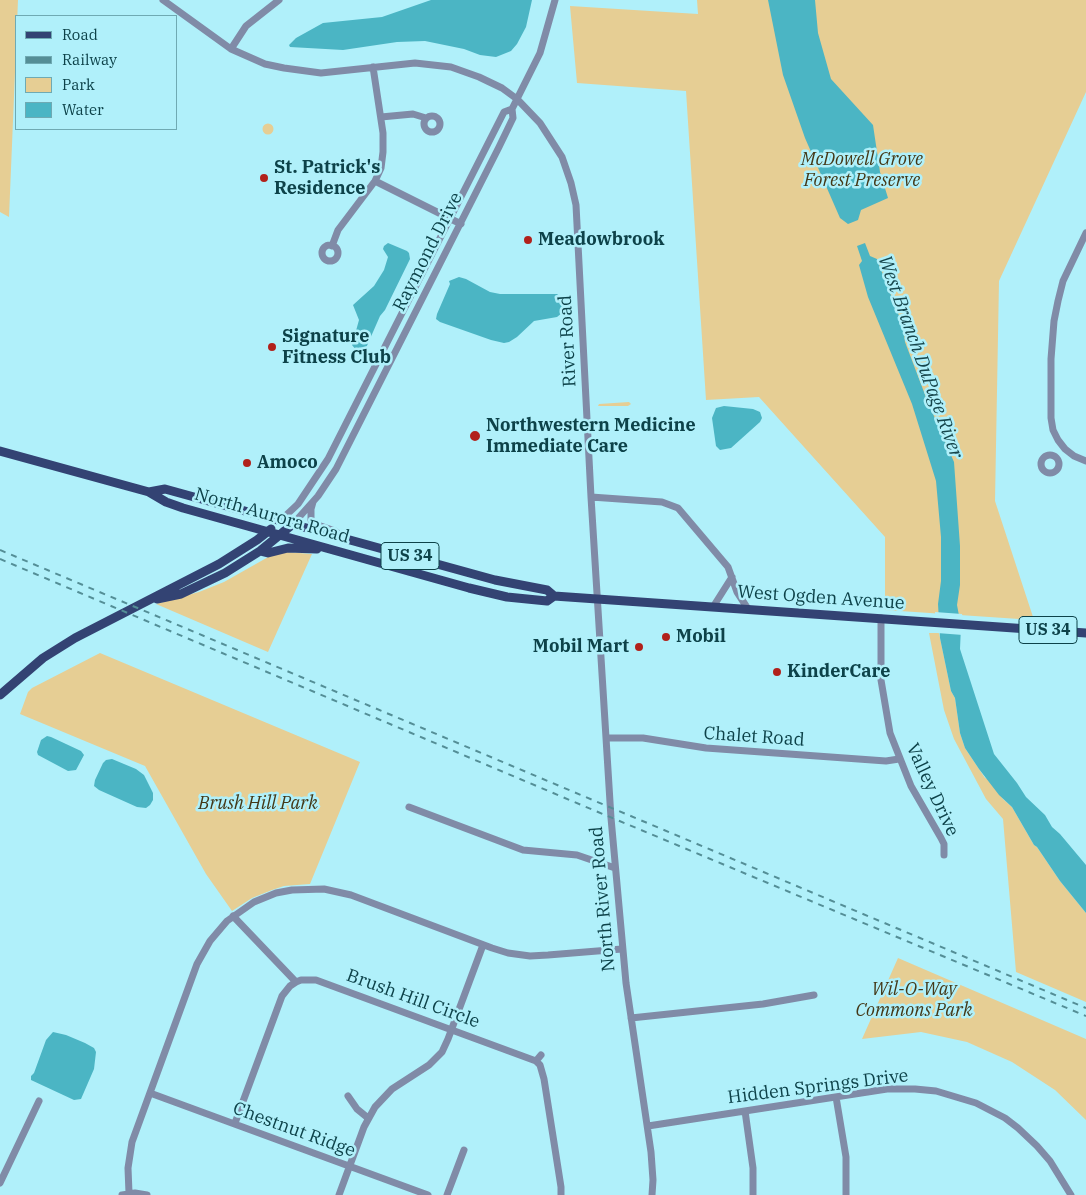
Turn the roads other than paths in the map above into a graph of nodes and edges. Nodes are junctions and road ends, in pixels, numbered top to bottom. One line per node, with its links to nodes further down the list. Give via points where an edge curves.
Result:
1 (279, 0): 4 (street, via 246,26)
2 (555, 0): 6 (street, Raymond Drive, via 540,53)
3 (168, 1): 4 (street, River Road)
4 (231, 49): 5 (street, River Road, via 265,64 300,71 338,72)
5 (373, 67): 6 (street, River Road, via 415,63 451,67 479,76); 8 (street)
6 (517, 99): 7 (street, Raymond Drive); 20 (street, River Road, via 540,123 558,149 574,196)
7 (512, 109): 11 (street, Raymond Drive, via 504,112); 12 (street, Raymond Drive, via 514,118)
8 (381, 117): 9 (street, via 413,114); 10 (street, via 383,152)
9 (426, 118)
10 (375, 181): 11 (street); 14 (street, via 338,230)
11 (451, 218): 12 (street); 22 (street, Raymond Drive, via 328,459 298,504)
12 (460, 224): 21 (street, Raymond Drive, via 338,463)
13 (1086, 233): 15 (street, via 1063,281 1054,321 1051,418 1055,435)
14 (332, 246)
15 (1065, 449): 17 (street); 18 (street)
16 (0, 451): 19 (main road, North Aurora Road)
17 (1056, 458)
18 (1086, 461)
19 (149, 492): 22 (main road, North Aurora Road, via 166,489); 24 (main road, North Aurora Road, via 166,502)
20 (591, 497): 30 (street, via 674,505 720,557); 32 (street, River Road)
21 (313, 501): 23 (street, Raymond Drive); 26 (street, via 311,520 335,531)
22 (281, 520): 23 (main road, West Ogden Avenue / US 34); 24 (main road)
23 (293, 524): 25 (main road, Raymond Drive); 26 (main road, West Ogden Avenue / US 34)
24 (268, 531): 25 (main road, North Aurora Road); 33 (main road, via 219,564)
25 (281, 534): 27 (main road, North Aurora Road); 28 (main road, Raymond Drive)
26 (342, 538): 31 (main road, West Ogden Avenue / US 34, via 508,583 547,590)
27 (333, 550): 28 (main road, via 288,548 268,553); 29 (main road, North Aurora Road)
28 (260, 551): 33 (main road, via 225,573 181,594)
29 (389, 566): 31 (main road, West Ogden Avenue / US 34, via 507,597 547,602)
30 (732, 577): 34 (street); 35 (street)
31 (554, 596): 32 (main road, West Ogden Avenue / US 34)
32 (598, 598): 34 (main road, West Ogden Avenue / US 34); 39 (street, North River Road)
33 (145, 602): 38 (main road, via 51,652)
34 (713, 607): 35 (main road, West Ogden Avenue / US 34)
35 (748, 609): 36 (main road, West Ogden Avenue / US 34)
36 (881, 618): 37 (main road, West Ogden Avenue / US 34); 40 (street, Valley Drive, via 883,698)
37 (1086, 633)
38 (0, 695)
39 (607, 738): 40 (street, Chalet Road, via 643,738 706,748 886,762); 43 (street, North River Road)
40 (899, 759): 42 (street, Valley Drive, via 915,795 944,844)
41 (409, 807): 43 (street, via 523,850 577,855)
42 (944, 855)
43 (615, 868): 46 (street, North River Road)
44 (233, 916): 45 (street, via 276,893 324,889 350,895); 47 (street); 53 (street, via 201,956)
45 (483, 945): 46 (street, via 530,956); 50 (street)
46 (622, 949): 49 (street, North River Road)
47 (296, 982): 50 (street, Brush Hill Circle, via 321,981); 59 (street, via 280,1000)
48 (814, 995): 49 (street, via 763,1004)
49 (631, 1018): 60 (street, North River Road)
50 (452, 1030): 52 (street, Brush Hill Circle); 58 (street, via 436,1058 392,1090)
51 (541, 1055): 52 (street)
52 (536, 1061): 70 (street, via 544,1079)
53 (150, 1092): 59 (street, Chestnut Ridge); 64 (street, via 132,1142)
54 (348, 1096): 58 (street)
55 (836, 1097): 57 (street, Hidden Springs Drive); 73 (street, via 846,1157); 74 (street, Hidden Springs Drive, via 887,1089 915,1089 936,1091 976,1103 1005,1118 1030,1138 1050,1161)
56 (39, 1101): 63 (street)
57 (745, 1111): 60 (street, Hidden Springs Drive); 72 (street, via 753,1168)
58 (368, 1118): 62 (street)
59 (235, 1123): 62 (street, Chestnut Ridge)
60 (648, 1126): 71 (street, North River Road)
61 (464, 1150): 69 (street)
62 (350, 1166): 67 (street); 68 (street, Chestnut Ridge)
63 (0, 1183)
64 (129, 1193): 65 (street); 66 (street)
65 (122, 1195)
66 (147, 1195)
67 (339, 1195)
68 (428, 1195)
69 (447, 1195)
70 (560, 1195)
71 (652, 1195)
72 (753, 1195)
73 (847, 1195)
74 (1071, 1195)

